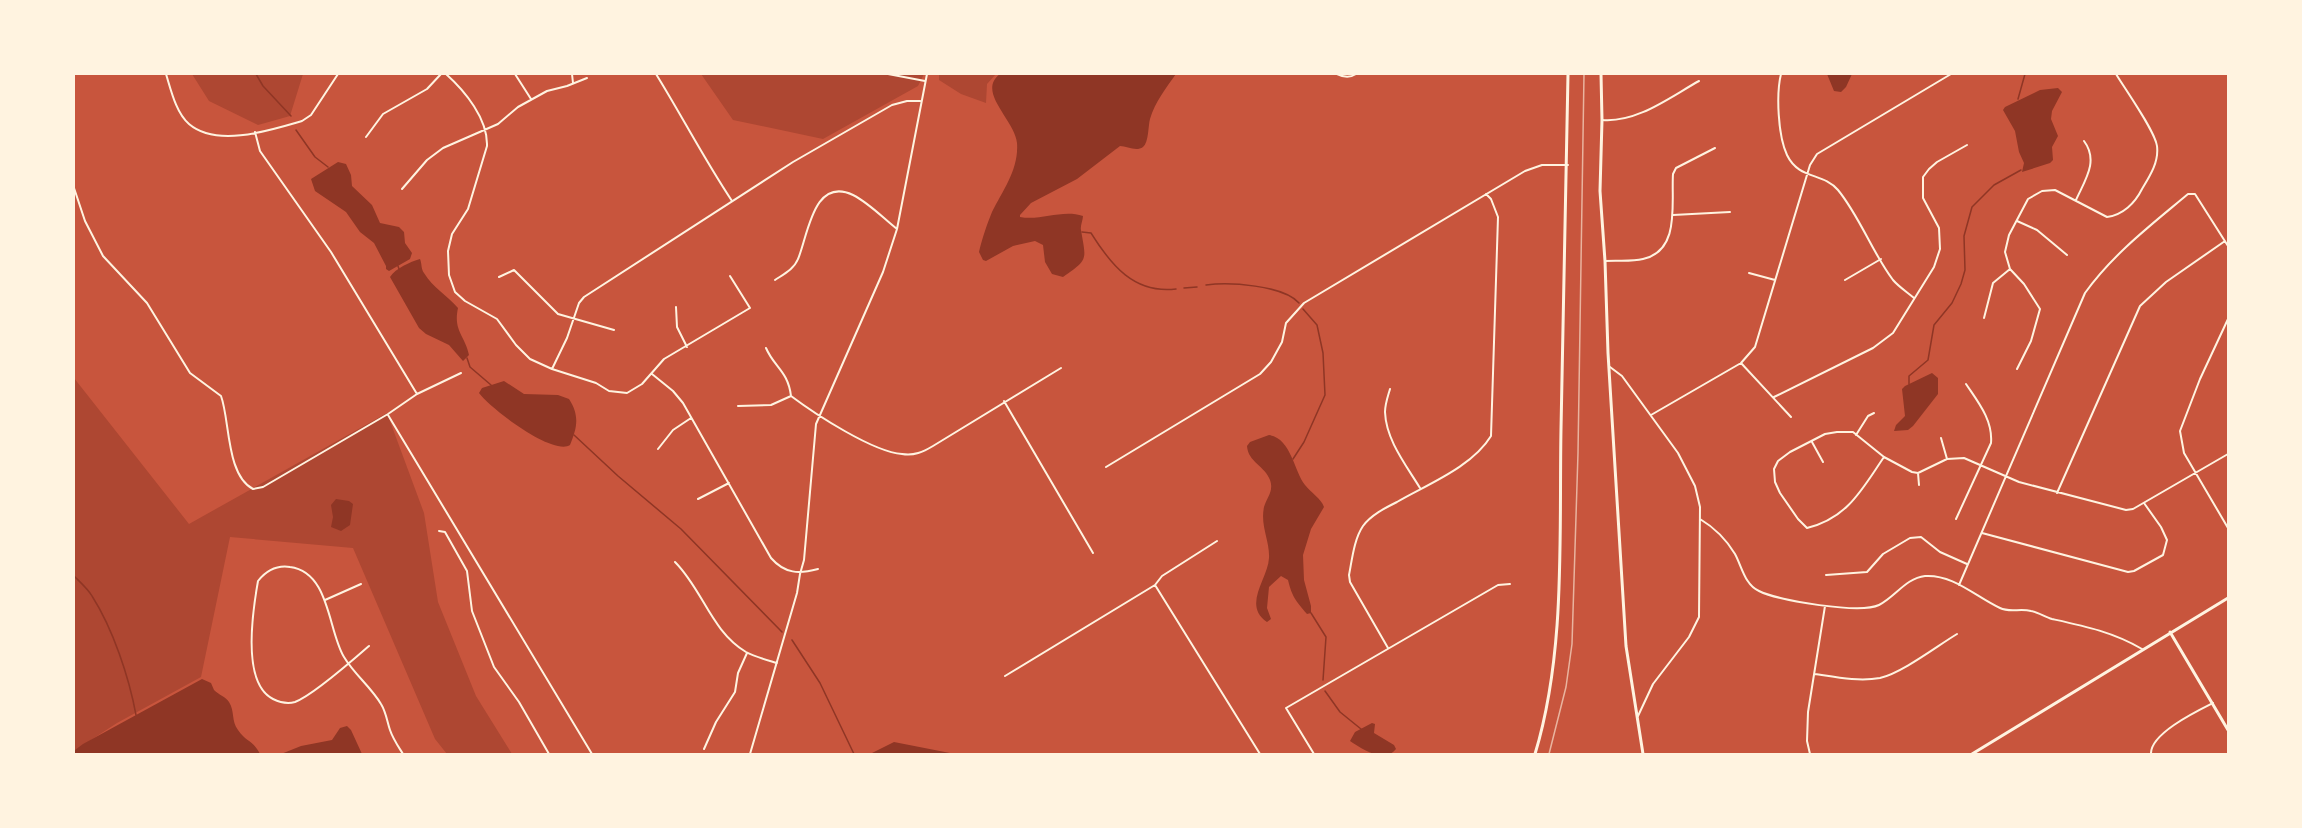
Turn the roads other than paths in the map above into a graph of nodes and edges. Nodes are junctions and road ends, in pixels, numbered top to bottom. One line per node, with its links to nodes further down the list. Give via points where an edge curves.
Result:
1 (166, 74): 25 (street, via 188,124 207,135)
2 (338, 74): 25 (street, via 311,115 302,121)
3 (441, 74): 26 (street, via 428,89 383,114)
4 (446, 74): 24 (street, via 458,85)
5 (515, 74): 21 (street)
6 (572, 74): 20 (street)
7 (656, 74): 36 (street)
8 (888, 74): 18 (street)
9 (927, 74): 18 (street)
10 (1337, 74): 11 (street)
11 (1356, 74)
12 (1568, 74): 30 (main road)
13 (1601, 74): 23 (main road)
14 (1781, 74): 31 (street, via 1778,98 1784,147 1792,163)
15 (1951, 74): 31 (street, via 1822,150 1813,159)
16 (2116, 74): 35 (street, via 2153,135 2157,148 2153,171 2133,204 2112,216)
17 (586, 78): 20 (street)
18 (925, 81): 22 (street)
19 (1699, 81): 23 (street, via 1639,114)
20 (573, 84): 21 (street)
21 (531, 99): 24 (street)
22 (921, 102): 36 (street, via 892,105); 40 (street)
23 (1602, 120): 45 (main road, via 1600,191)
24 (485, 130): 33 (street, via 435,152); 64 (street, via 487,146 470,202 449,244 451,284 465,301 496,319 530,359)
25 (255, 132): 70 (street, via 260,151 331,252)
26 (366, 137)
27 (2084, 141): 35 (street, via 2091,154 2091,165)
28 (1967, 145): 53 (street, via 1937,162 1923,177 1923,198 1936,220 1941,243 1936,261)
29 (1715, 148): 38 (street, via 1676,168)
30 (1568, 165): 34 (street, via 1542,165 1525,171); 139 (main road, via 1554,669)
31 (1807, 176): 44 (street, via 1820,177 1837,189); 51 (street)
32 (74, 188): 76 (street, via 103,256 147,303 187,370 221,396 232,453 248,486 262,487)
33 (402, 189)
34 (1486, 194): 90 (street, via 1304,303 1286,323 1282,342 1260,374); 96 (street, via 1498,217 1491,436 1484,448)
35 (2076, 200): 39 (street, via 2055,190 2043,191 2028,199)
36 (732, 201): 56 (street, via 584,297)
37 (1730, 212): 38 (street)
38 (1673, 215): 45 (street, via 1666,242 1653,255 1641,260)
39 (2017, 221): 43 (street, via 2037,230); 46 (street, via 2006,244)
40 (897, 230): 50 (street, via 852,195 841,191 830,194 813,211 798,260); 78 (street)
41 (2225, 241): 42 (street); 93 (street, via 2195,194 2188,194 2107,264 2085,293); 97 (street, via 2166,282 2140,306)
42 (2229, 246)
43 (2067, 255)
44 (1881, 259): 52 (street); 53 (street, via 1893,280)
45 (1605, 261): 62 (main road)
46 (2010, 269): 55 (street, via 1994,283); 65 (street, via 2040,309 2031,341)
47 (1749, 273): 51 (street)
48 (730, 276): 59 (street, via 750,308)
49 (499, 277): 56 (street, via 514,270 555,312)
50 (775, 280)
51 (1775, 280): 61 (street, via 1758,342)
52 (1845, 280)
53 (1914, 298): 72 (street, via 1884,341)
54 (676, 307): 59 (street, via 677,327)
55 (1984, 318)
56 (574, 319): 58 (street); 64 (street)
57 (2229, 319): 92 (street, via 2180,431 2184,453)
58 (614, 330)
59 (687, 347): 67 (street, via 664,359)
60 (766, 348): 71 (street, via 789,380)
61 (1741, 363): 72 (street); 77 (street)
62 (1610, 367): 77 (street, via 1622,376); 130 (main road, via 1626,646)
63 (1061, 368): 73 (street)
64 (552, 369): 67 (street, via 620,393 636,389)
65 (2017, 369)
66 (461, 373): 70 (street)
67 (651, 374): 80 (street, via 673,391)
68 (1966, 384): 89 (street, via 1983,410 1992,435)
69 (1390, 389): 96 (street, via 1386,423)
70 (417, 394): 76 (street)
71 (791, 396): 74 (street, via 771,405); 78 (street)
72 (1774, 397): 79 (street)
73 (1004, 401): 78 (street, via 941,442 913,455 886,450); 106 (street)
74 (738, 406)
75 (1874, 413): 81 (street)
76 (388, 414): 135 (street)
77 (1651, 415): 100 (street, via 1688,468 1698,495)
78 (819, 416): 110 (street)
79 (1791, 417)
80 (691, 418): 84 (street, via 673,430); 94 (street)
81 (1856, 435): 83 (street, via 1837,432); 86 (street)
82 (1941, 438): 87 (street)
83 (1812, 442): 86 (street, via 1790,452 1774,469 1775,482 1790,509 1808,528 1841,513 1853,502); 88 (street)
84 (658, 449)
85 (2229, 454): 92 (street)
86 (1884, 457): 91 (street)
87 (1947, 459): 89 (street, via 1964,458); 91 (street)
88 (1823, 462)
89 (1980, 466): 93 (street); 101 (street)
90 (1106, 467)
91 (1918, 473): 95 (street)
92 (2195, 473): 99 (street); 102 (street)
93 (2006, 477): 97 (street); 104 (street)
94 (729, 483): 98 (street); 110 (street, via 771,558)
95 (1919, 485)
96 (1420, 488): 122 (street, via 1378,512 1364,525 1349,575)
97 (2057, 493): 99 (street, via 2126,510)
98 (699, 499)
99 (2144, 503): 104 (street, via 2167,540 2163,555 2134,571)
100 (1700, 519): 118 (street, via 1724,538 1753,588); 130 (street, via 1699,617 1689,637 1653,684)
101 (1956, 519)
102 (2229, 528)
103 (439, 531): 134 (street, via 445,532 467,571 472,611 494,667)
104 (1982, 533): 108 (street)
105 (1217, 542): 114 (street, via 1162,576)
106 (1093, 553)
107 (675, 562): 124 (street, via 698,590 717,626)
108 (1967, 564): 111 (street, via 1940,552 1921,537 1910,538 1883,554 1867,572); 115 (street)
109 (818, 569): 110 (street)
110 (800, 574): 126 (street)
111 (1826, 575)
112 (361, 584): 117 (street)
113 (1510, 584): 122 (street, via 1498,585)
114 (1155, 585): 128 (street); 137 (street)
115 (1959, 585): 118 (street, via 1925,576 1871,608); 123 (street, via 2001,609 2034,611 2088,626)
116 (2229, 598): 119 (main road)
117 (325, 600): 125 (street, via 337,643); 125 (street, via 297,568 280,567 258,580 252,656 257,680 267,696 290,703)
118 (1825, 606): 127 (street)
119 (2170, 632): 123 (main road); 129 (main road)
120 (1957, 634): 127 (street, via 1880,678)
121 (369, 646): 125 (street)
122 (1388, 648): 138 (street, via 1286,708)
123 (2142, 649): 142 (main road)
124 (747, 653): 126 (street); 132 (street, via 735,692)
125 (348, 663): 133 (street, via 382,705)
126 (777, 663): 136 (street)
127 (1815, 674): 141 (street, via 1807,728)
128 (1005, 676)
129 (2213, 703): 131 (main road); 143 (street, via 2157,738)
130 (1637, 718): 140 (main road)
131 (2229, 730)
132 (704, 749)
133 (403, 754)
134 (549, 754)
135 (592, 754)
136 (750, 754)
137 (1260, 754)
138 (1314, 754)
139 (1535, 754)
140 (1643, 754)
141 (1810, 754)
142 (1972, 754)
143 (2151, 754)

